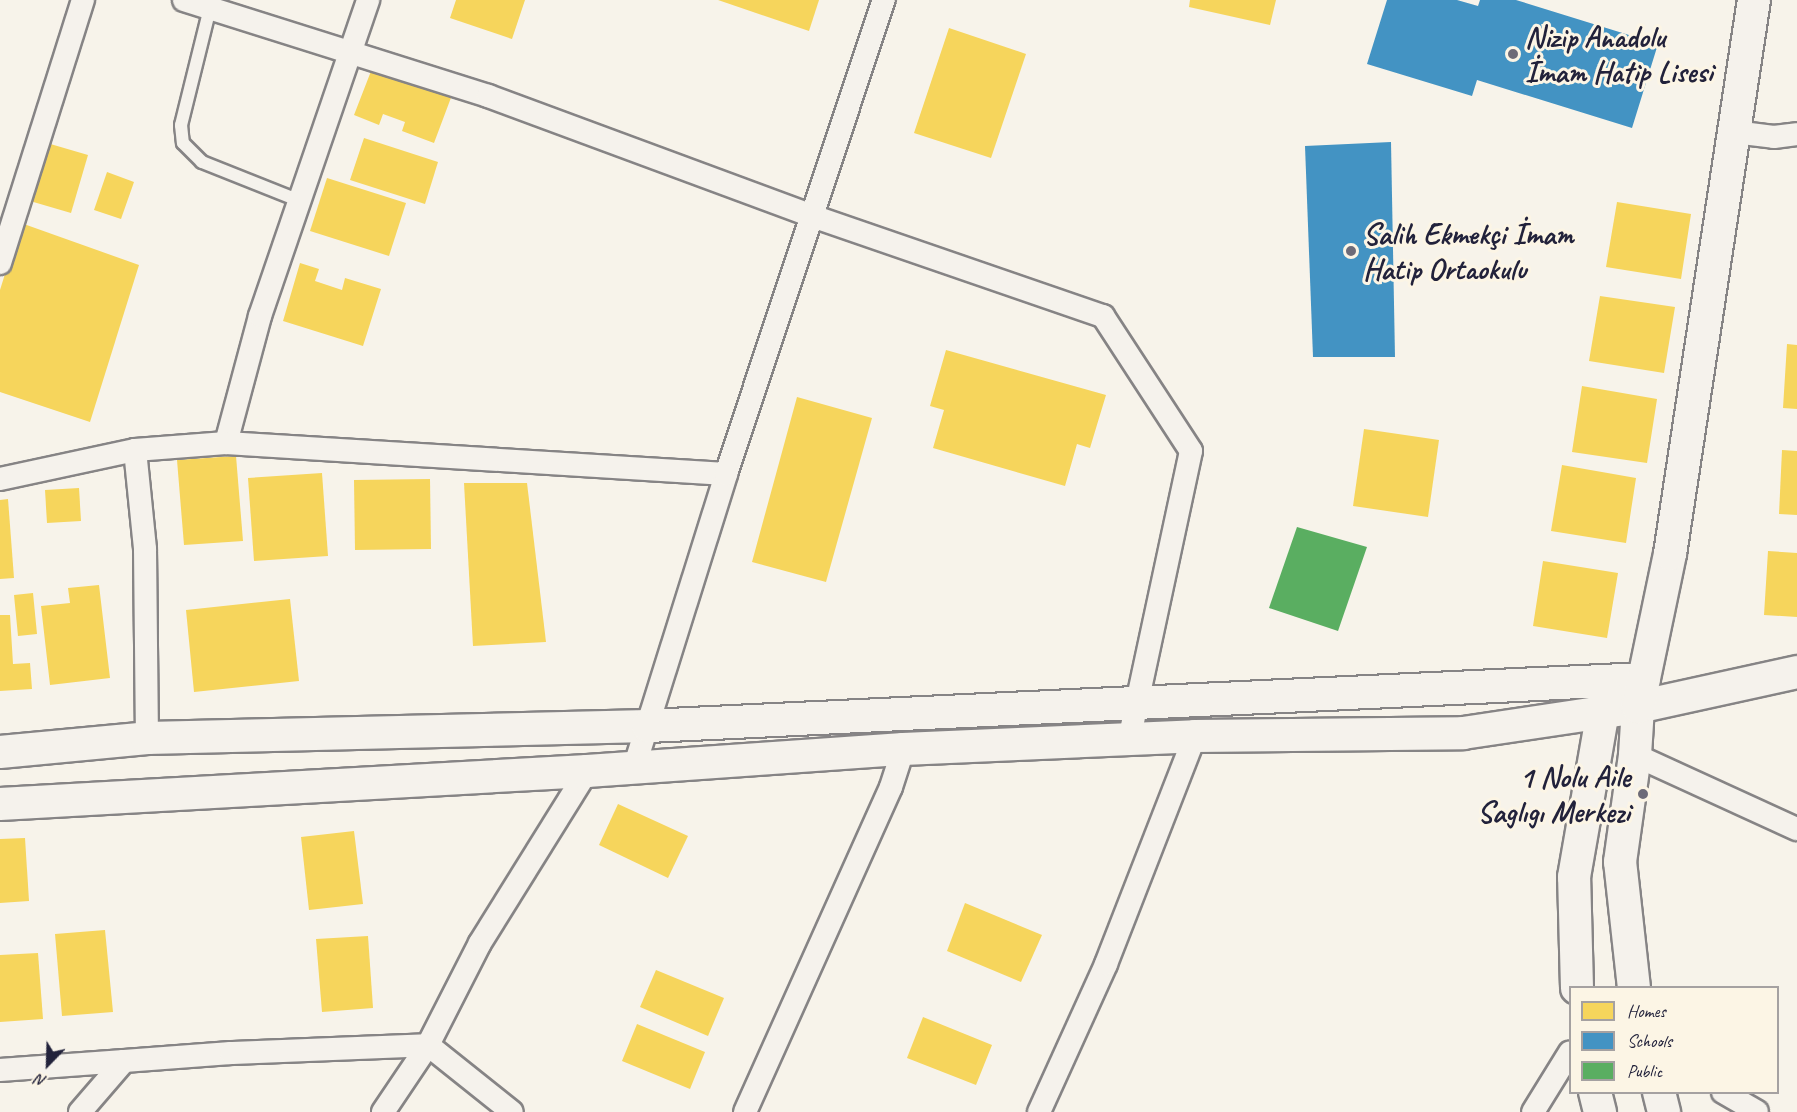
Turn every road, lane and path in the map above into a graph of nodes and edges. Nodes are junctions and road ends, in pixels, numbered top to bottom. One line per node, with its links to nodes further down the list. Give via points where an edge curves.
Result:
1 (83, 0): 12 (street)
2 (184, 0): 6 (street)
3 (368, 0): 7 (street)
4 (884, 0): 11 (street)
5 (1754, 0): 8 (street)
6 (210, 8): 7 (street); 10 (lane, via 181,125 183,143 202,162)
7 (351, 53): 10 (street); 11 (street, via 488,96)
8 (1734, 132): 9 (street, via 1774,137); 19 (street, via 1670,554)
9 (1797, 134)
10 (300, 201): 13 (street, via 260,316)
11 (812, 216): 15 (street); 20 (street, via 1103,316 1191,451)
12 (0, 263)
13 (226, 443): 14 (street); 15 (street)
14 (135, 450): 16 (street); 24 (street, via 145,549)
15 (726, 474): 22 (street)
16 (0, 479)
17 (1797, 672): 19 (street)
18 (1608, 681): 19 (street); 20 (street); 21 (street)
19 (1641, 693): 21 (street); 28 (street)
20 (1137, 704): 22 (street); 25 (street)
21 (1604, 713): 23 (street, via 1463,733); 33 (street, via 1574,877)
22 (648, 726): 24 (street); 29 (street)
23 (1195, 736): 25 (street); 46 (street, via 1106,964)
24 (147, 738): 27 (street)
25 (1129, 741): 26 (street)
26 (903, 749): 29 (street); 45 (street, via 891,787)
27 (0, 752)
28 (1635, 755): 32 (street); 34 (street, via 1620,862)
29 (635, 765): 30 (street)
30 (587, 771): 31 (street); 35 (street, via 480,943)
31 (0, 804)
32 (1797, 829)
33 (1577, 986)
34 (1634, 986)
35 (428, 1045): 37 (street); 43 (street); 44 (street)
36 (1569, 1054): 47 (street)
37 (124, 1061): 38 (street); 42 (street)
38 (0, 1070)
39 (1596, 1094): 48 (street)
40 (1660, 1094): 49 (street)
41 (1726, 1094): 50 (street)
42 (80, 1112)
43 (384, 1112)
44 (512, 1112)
45 (745, 1112)
46 (1039, 1112)
47 (1533, 1112)
48 (1600, 1112)
49 (1664, 1112)
50 (1757, 1112)

